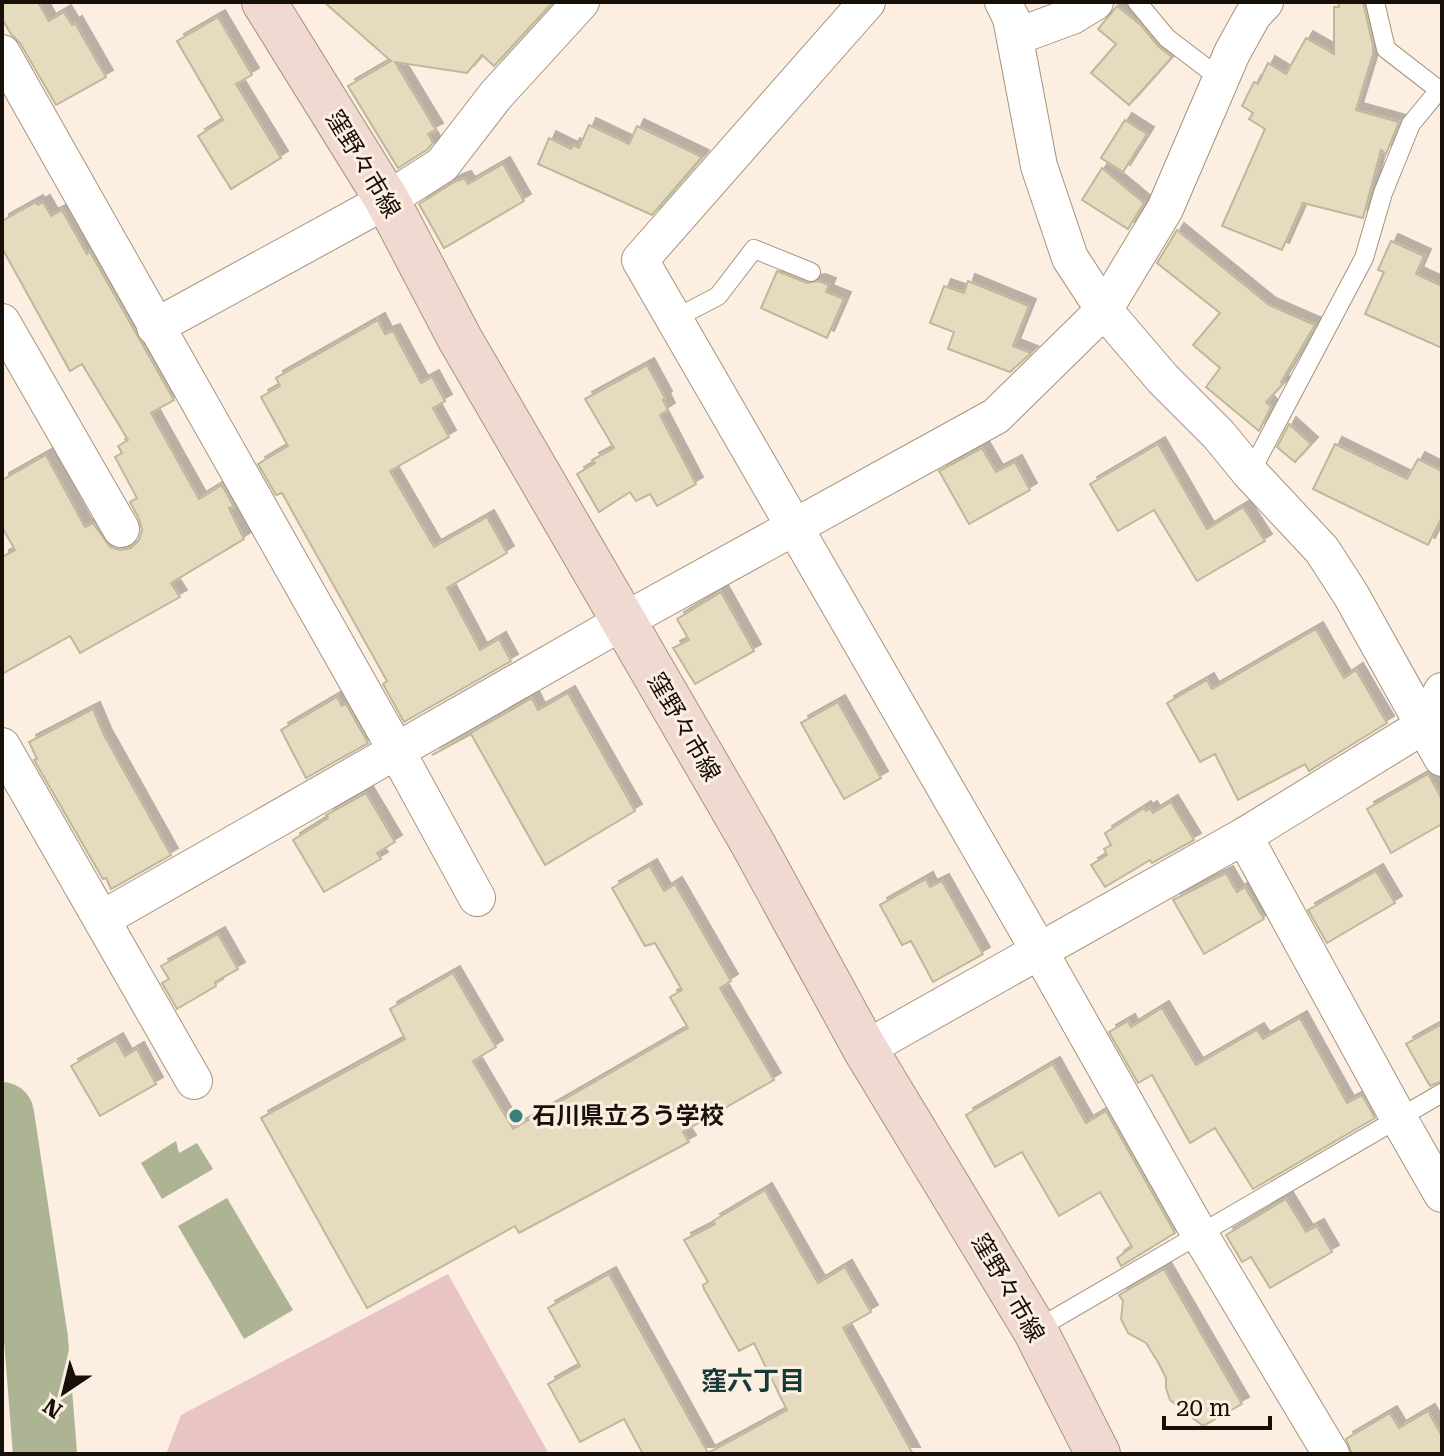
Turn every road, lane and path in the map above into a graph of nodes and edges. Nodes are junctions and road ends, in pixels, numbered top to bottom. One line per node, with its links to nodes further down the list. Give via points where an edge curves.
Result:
1 (581, 2): 12 (street, via 496,95 442,165)
2 (867, 2): 15 (street, via 640,260)
3 (1003, 2): 9 (street)
4 (1095, 2): 9 (street)
5 (1137, 2): 11 (lane, via 1167,38)
6 (1265, 2): 11 (street, via 1253,15)
7 (1375, 2): 18 (lane, via 1386,49 1439,90 1411,124 1364,258)
8 (271, 5): 12 (main road, 窪野々市線)
9 (1015, 37): 14 (street, via 1048,200 1070,258)
10 (2, 53): 17 (street)
11 (1222, 80): 14 (street, via 1165,209)
12 (387, 200): 17 (street); 21 (main road, 窪野々市線)
13 (811, 272): 15 (lane, via 754,249 718,296)
14 (1104, 310): 18 (street); 20 (street, via 996,416)
15 (674, 319): 20 (street)
16 (2, 322): 19 (street)
17 (155, 327): 25 (street)
18 (1250, 473): 23 (street, via 1322,550)
19 (121, 529)
20 (794, 529): 21 (street); 30 (street)
21 (622, 622): 25 (street); 31 (main road, 窪野々市線, via 753,844)
22 (1442, 691): 23 (street)
23 (1423, 726): 26 (street); 27 (street)
24 (2, 746): 29 (street)
25 (396, 750): 28 (street); 29 (street)
26 (1442, 758)
27 (1244, 836): 30 (street); 34 (street)
28 (477, 898)
29 (102, 919): 32 (street)
30 (1040, 952): 31 (street); 36 (street)
31 (865, 1049): 37 (main road, 窪野々市線)
32 (194, 1081)
33 (1442, 1093): 34 (lane)
34 (1399, 1119): 35 (street); 36 (lane)
35 (1442, 1194)
36 (1200, 1235): 37 (lane); 39 (street)
37 (1035, 1330): 38 (main road, 窪野々市線)
38 (1098, 1454)
39 (1331, 1454)

